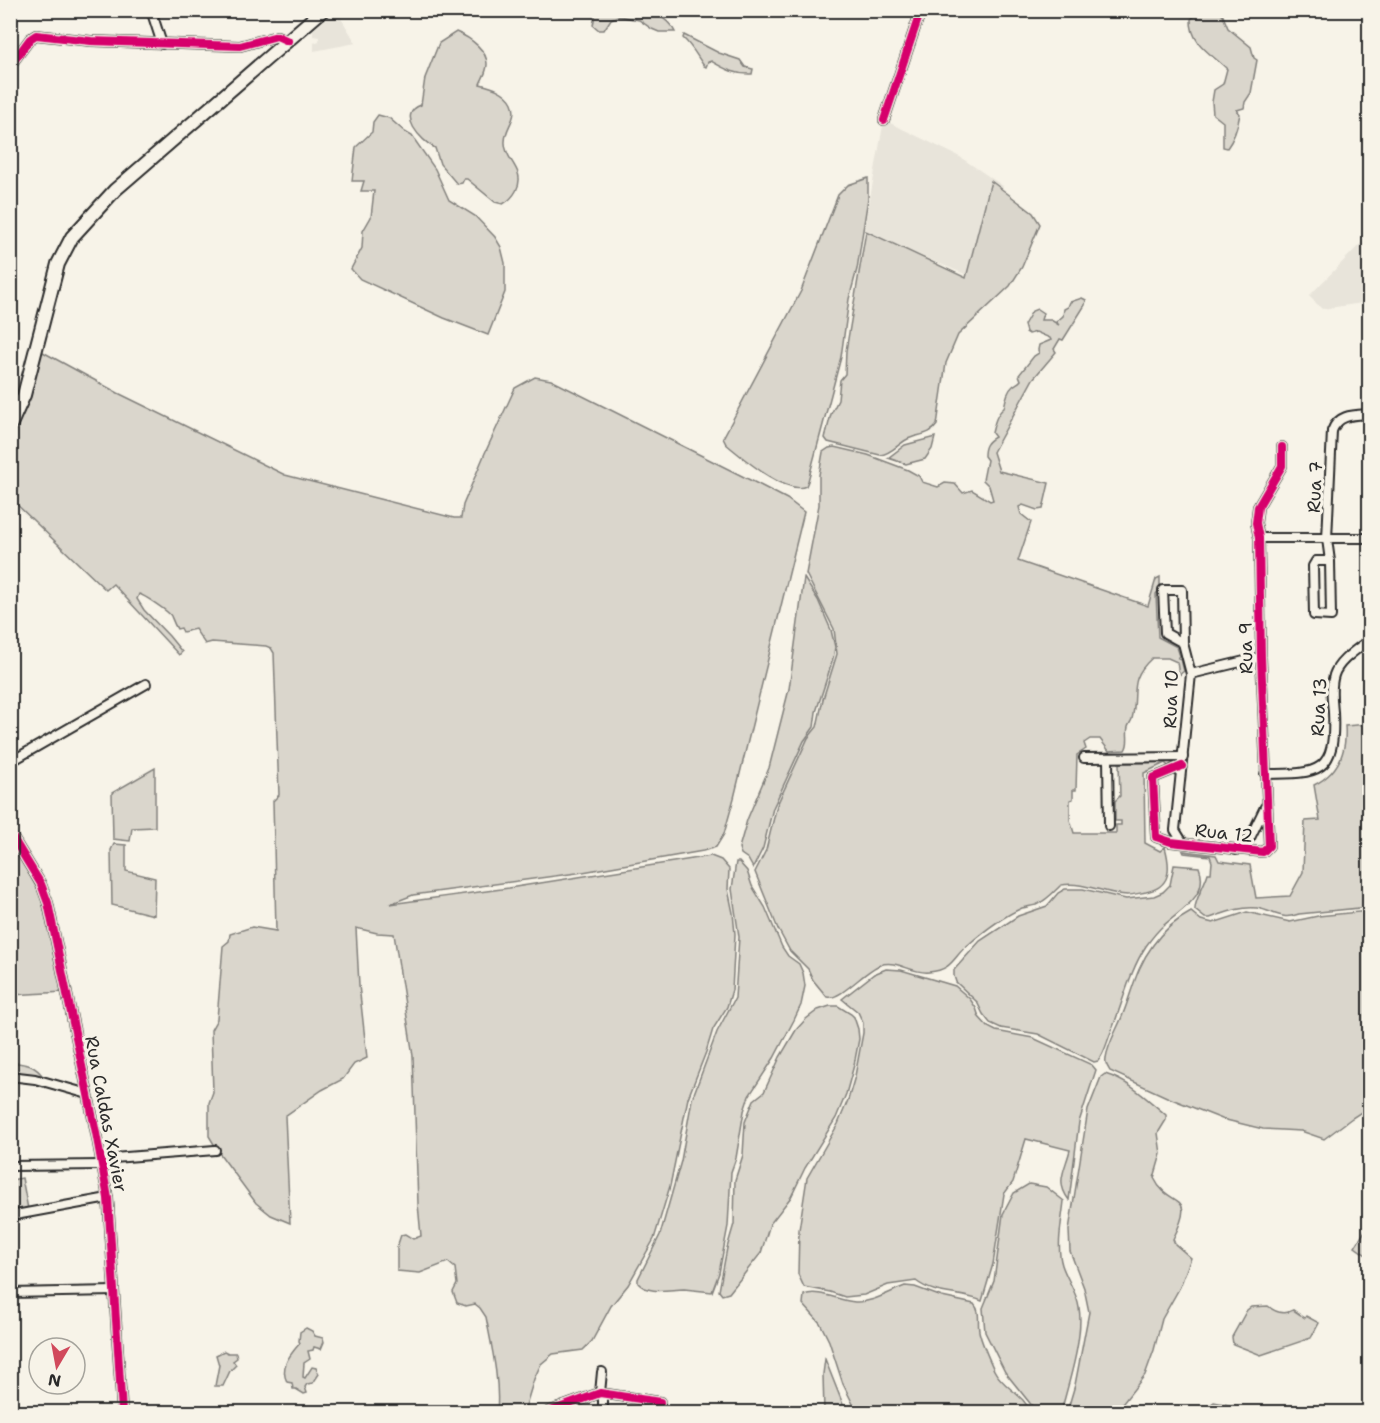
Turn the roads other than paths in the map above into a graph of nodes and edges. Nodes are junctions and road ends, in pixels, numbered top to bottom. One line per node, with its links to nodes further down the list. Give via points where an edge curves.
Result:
1 (151, 10): 5 (street)
2 (323, 10): 4 (main road)
3 (921, 10): 7 (street)
4 (288, 40): 5 (street, via 277,36 240,46); 9 (main road, via 115,190 72,237 58,264 24,395)
5 (162, 44): 6 (street, via 36,35)
6 (10, 66)
7 (884, 120)
8 (1370, 414): 13 (street, Rua 7, via 1342,418 1332,431)
9 (10, 426)
10 (1282, 447): 11 (street, Rua 9, via 1282,466 1258,507)
11 (1258, 538): 13 (street); 17 (street, Rua 9)
12 (1370, 538): 13 (street)
13 (1328, 539): 14 (street, Rua 7)
14 (1330, 561): 14 (street, Rua 7, via 1316,561 1313,566 1314,615 1330,615)
15 (1370, 639): 25 (street, Rua 13, via 1334,676 1334,735 1331,752 1323,764 1311,772)
16 (1183, 643): 16 (street, Rua 10, via 1165,633 1163,590 1182,590); 18 (street, Rua 10)
17 (1261, 657): 18 (street); 25 (street, Rua 9)
18 (1191, 674): 20 (street, Rua 10)
19 (146, 684): 23 (street)
20 (1183, 757): 22 (street); 24 (street, Rua 10)
21 (1084, 758): 22 (street)
22 (1108, 758): 27 (street)
23 (10, 762)
24 (1182, 766): 29 (street, Rua 10, via 1175,830); 29 (street, via 1153,778 1156,837)
25 (1265, 774): 26 (street, Rua 9)
26 (1266, 802): 30 (street, Rua 9, via 1250,838); 31 (street, Rua 9, via 1269,846)
27 (1108, 826)
28 (10, 833): 33 (street, Rua Caldas Xavier, via 48,903)
29 (1182, 843): 30 (street, Rua 12)
30 (1236, 850): 31 (street, Rua 12)
31 (1263, 852)
32 (10, 1076): 33 (street)
33 (88, 1094): 35 (street, Rua Caldas Xavier)
34 (215, 1150): 35 (street)
35 (101, 1162): 36 (street); 37 (street, Rua Caldas Xavier)
36 (10, 1166)
37 (108, 1198): 38 (street); 39 (street, Rua Caldas Xavier)
38 (10, 1216)
39 (114, 1291): 40 (street); 43 (street, Rua Caldas Xavier)
40 (10, 1293)
41 (602, 1372): 42 (street)
42 (601, 1393): 44 (street); 45 (street); 46 (street, via 660,1402)
43 (122, 1413)
44 (548, 1413)
45 (603, 1413)
46 (659, 1413)

